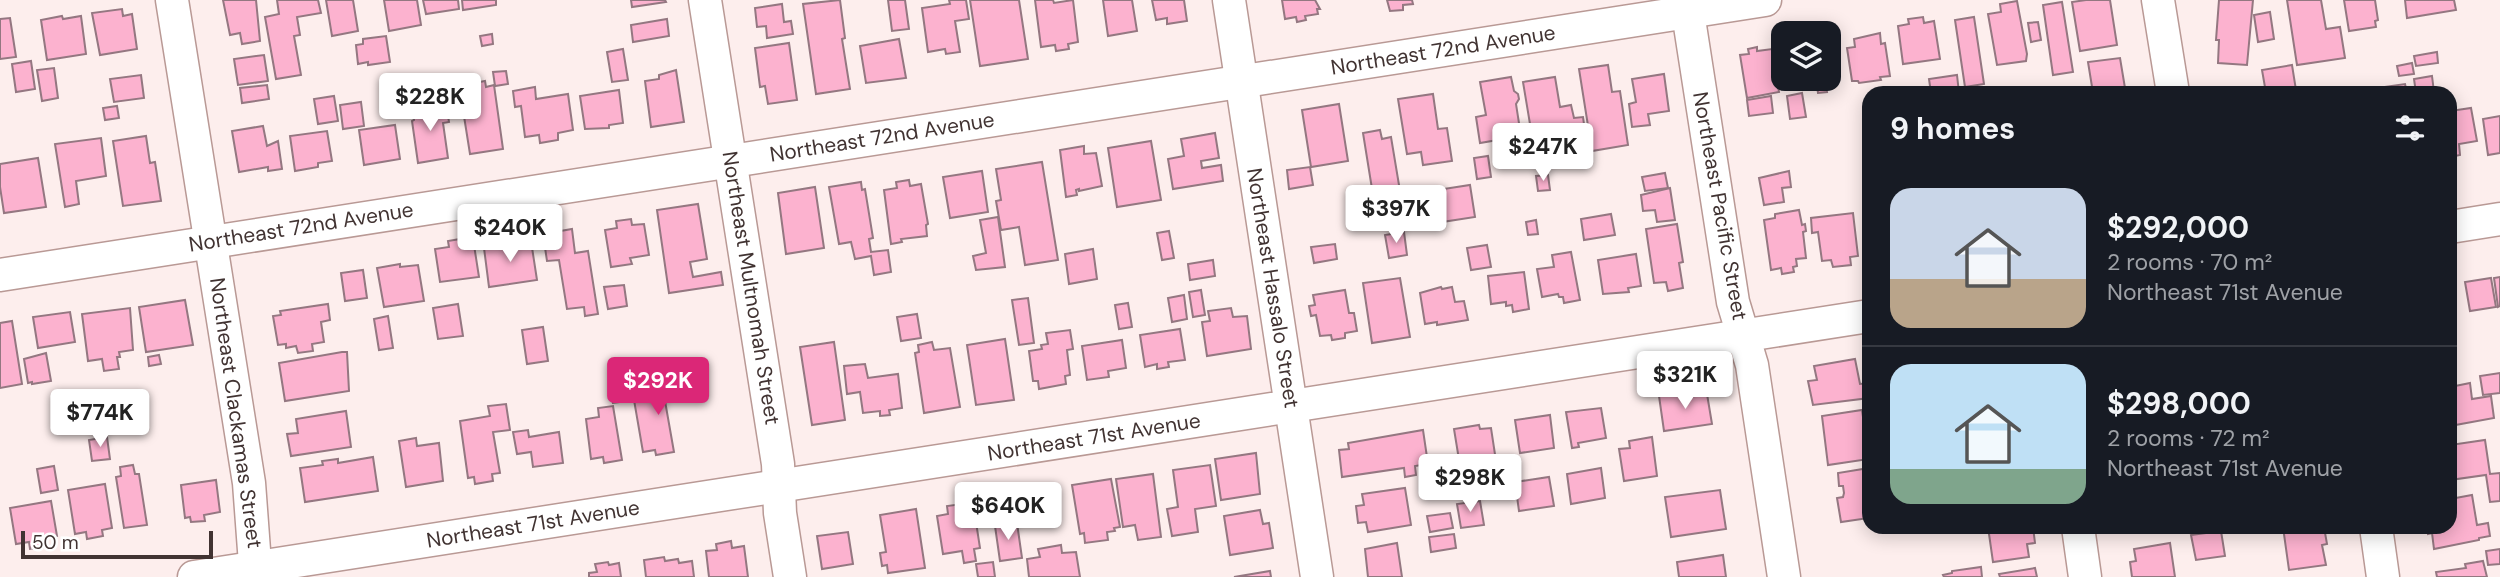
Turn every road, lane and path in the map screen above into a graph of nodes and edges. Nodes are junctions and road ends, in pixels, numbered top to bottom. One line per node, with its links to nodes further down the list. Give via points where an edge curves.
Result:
1 (172, 0): 12 (street, Northeast Clackamas Street)
2 (705, 0): 9 (street, Northeast Multnomah Street)
3 (1229, 0): 7 (street, Northeast Hassalo Street)
4 (1765, 0): 6 (street, Northeast 72nd Avenue)
5 (2158, 0): 8 (street)
6 (1687, 6): 7 (street, Northeast 72nd Avenue); 15 (street, Northeast Pacific Street, via 1733,302)
7 (1242, 81): 9 (street, Northeast 72nd Avenue); 16 (street, Northeast Hassalo Street)
8 (2172, 86)
9 (732, 160): 12 (street, Northeast 72nd Avenue); 17 (street, Northeast Multnomah Street)
10 (2500, 219): 11 (street)
11 (2457, 226)
12 (212, 241): 13 (street, Northeast 72nd Avenue); 20 (street, Northeast Clackamas Street, via 249,483)
13 (0, 275)
14 (1862, 317): 15 (street, Northeast 71st Avenue)
15 (1743, 336): 16 (street, Northeast 71st Avenue); 24 (street, Northeast Pacific Street, via 1752,365)
16 (1292, 407): 17 (street, Northeast 71st Avenue); 23 (street, Northeast Hassalo Street)
17 (779, 485): 20 (street, Northeast 71st Avenue); 22 (street, Northeast Multnomah Street)
18 (2079, 534): 25 (street)
19 (2376, 534): 26 (street)
20 (256, 572): 21 (street, Northeast 71st Avenue)
21 (194, 577)
22 (790, 577)
23 (1317, 577)
24 (1784, 577)
25 (2085, 577)
26 (2383, 577)

